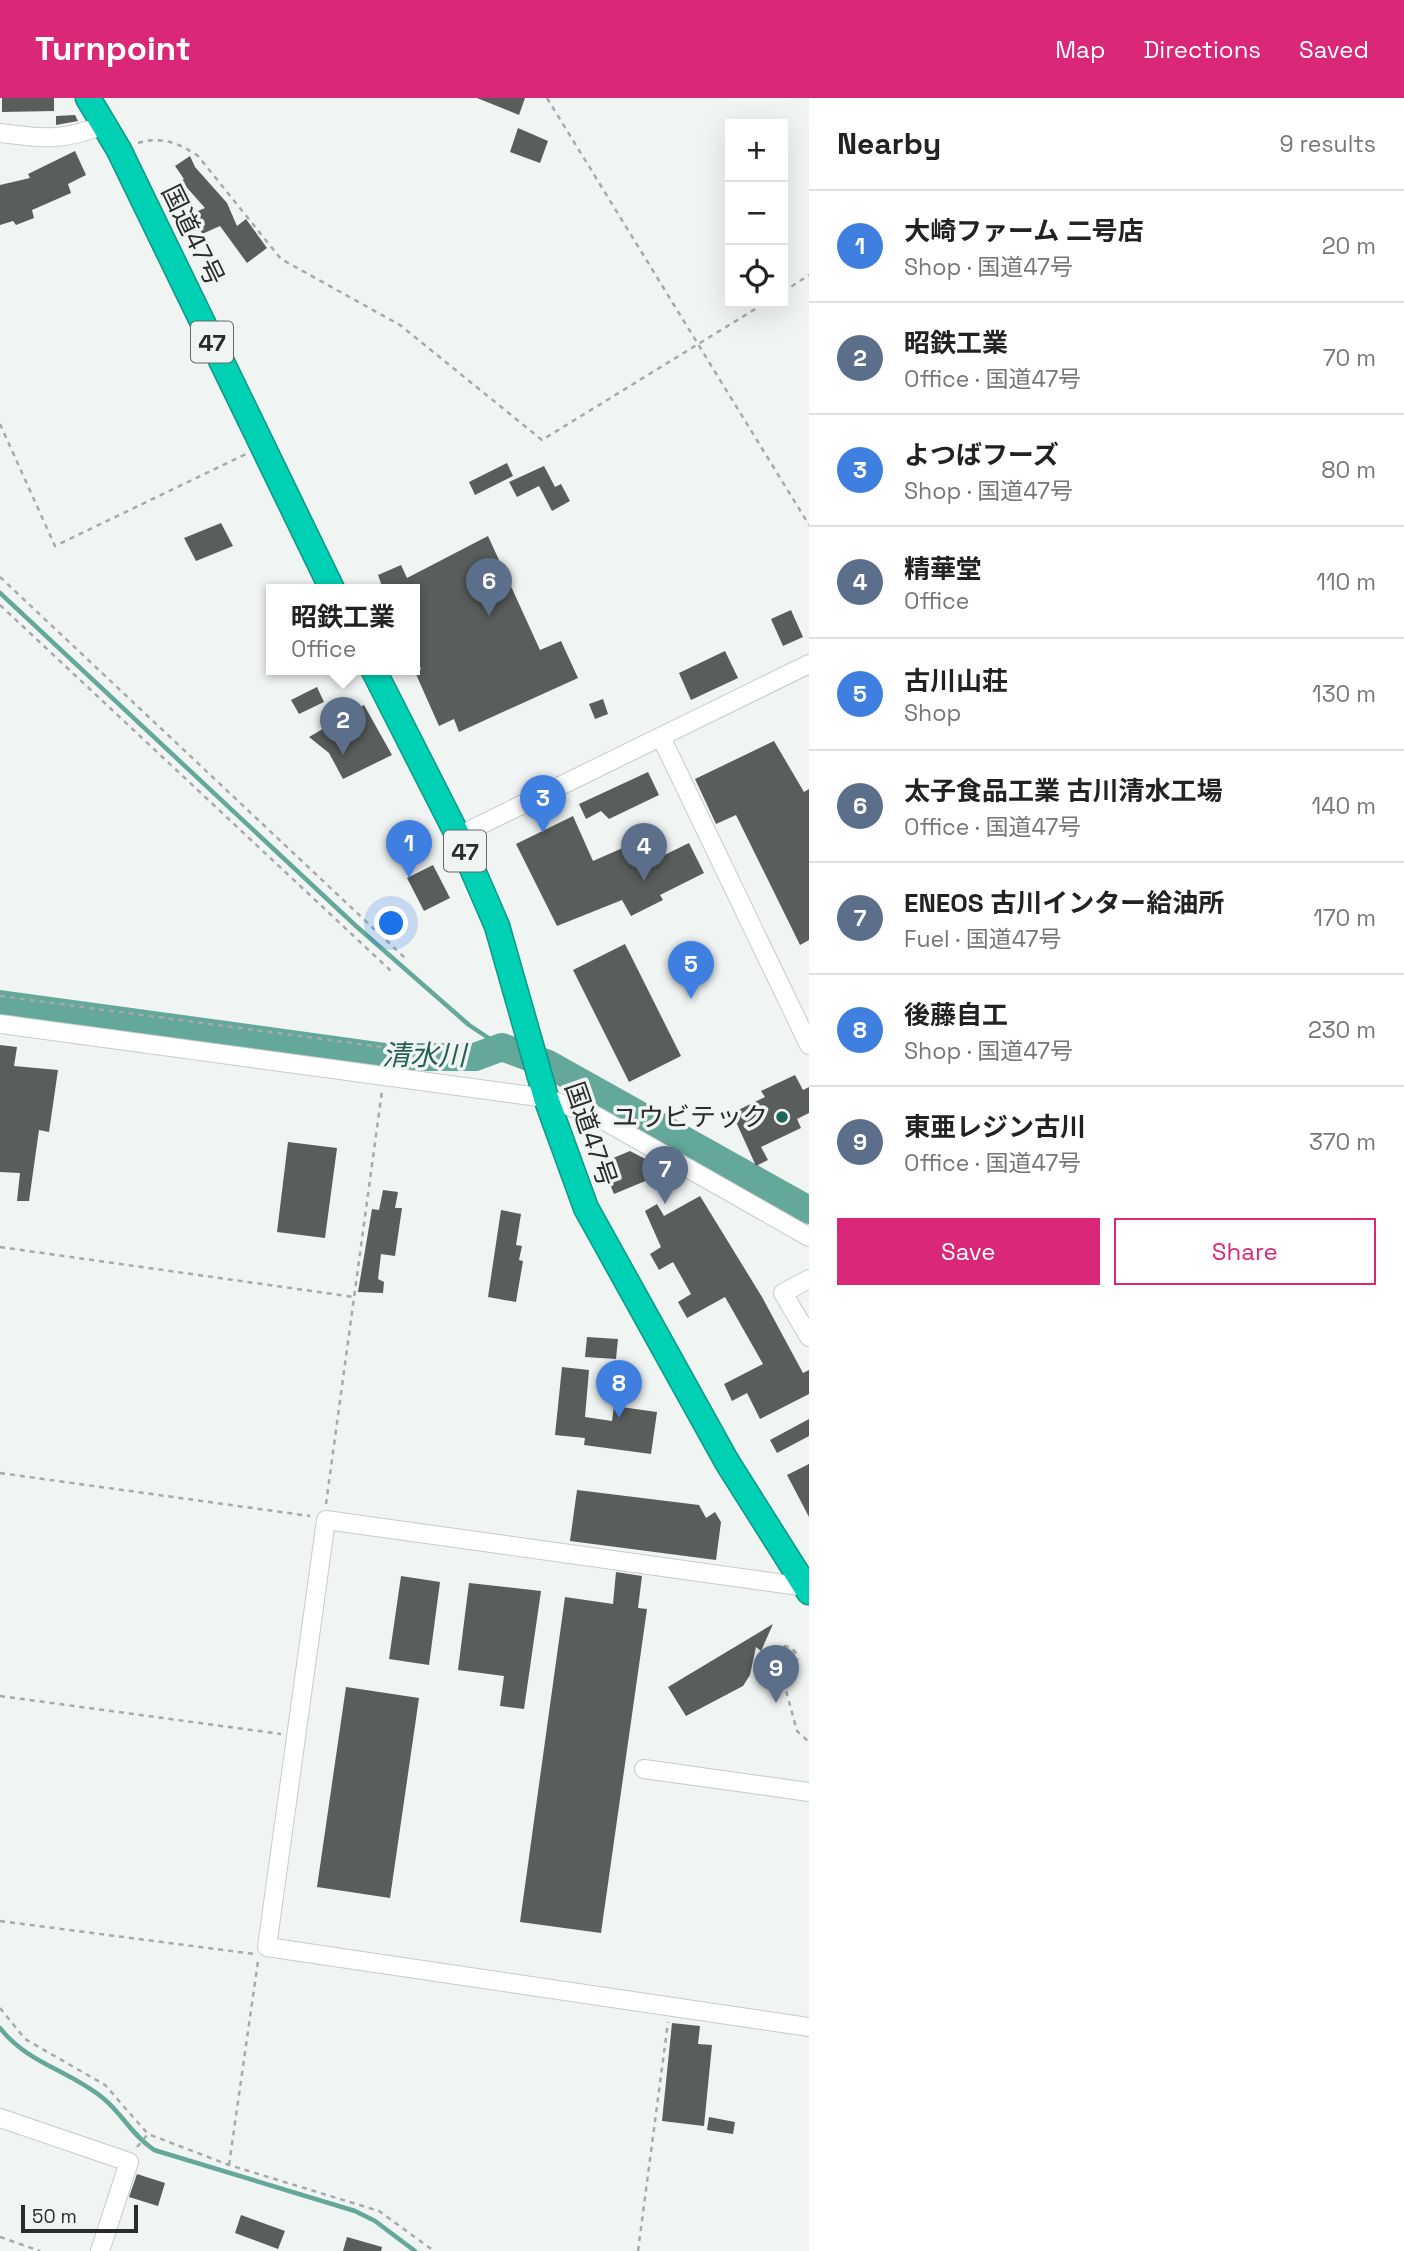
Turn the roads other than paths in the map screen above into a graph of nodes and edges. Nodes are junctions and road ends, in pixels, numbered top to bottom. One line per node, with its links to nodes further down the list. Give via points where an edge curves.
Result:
1 (88, 98): 2 (highway, 国道47号 / 47)
2 (104, 125): 3 (street, via 70,137 40,139); 4 (highway, 国道47号 / 47)
3 (0, 133)
4 (330, 584)
5 (809, 664): 7 (street)
6 (376, 675): 8 (highway, 国道47号 / 47)
7 (661, 737): 8 (street); 10 (street)
8 (458, 836): 11 (highway, 国道47号 / 47, via 497,926)
9 (0, 1024): 11 (street, via 384,1078)
10 (809, 1045)
11 (545, 1095): 12 (street, via 596,1116); 15 (highway, 国道47号 / 47, via 586,1208 727,1462)
12 (809, 1237)
13 (809, 1279): 14 (street, via 783,1293)
14 (809, 1337)
15 (808, 1590): 18 (street, via 325,1519 267,1947)
16 (644, 1769): 17 (street)
17 (809, 1792)
18 (809, 2027)
19 (0, 2118): 20 (street, via 129,2162)
20 (100, 2251)

